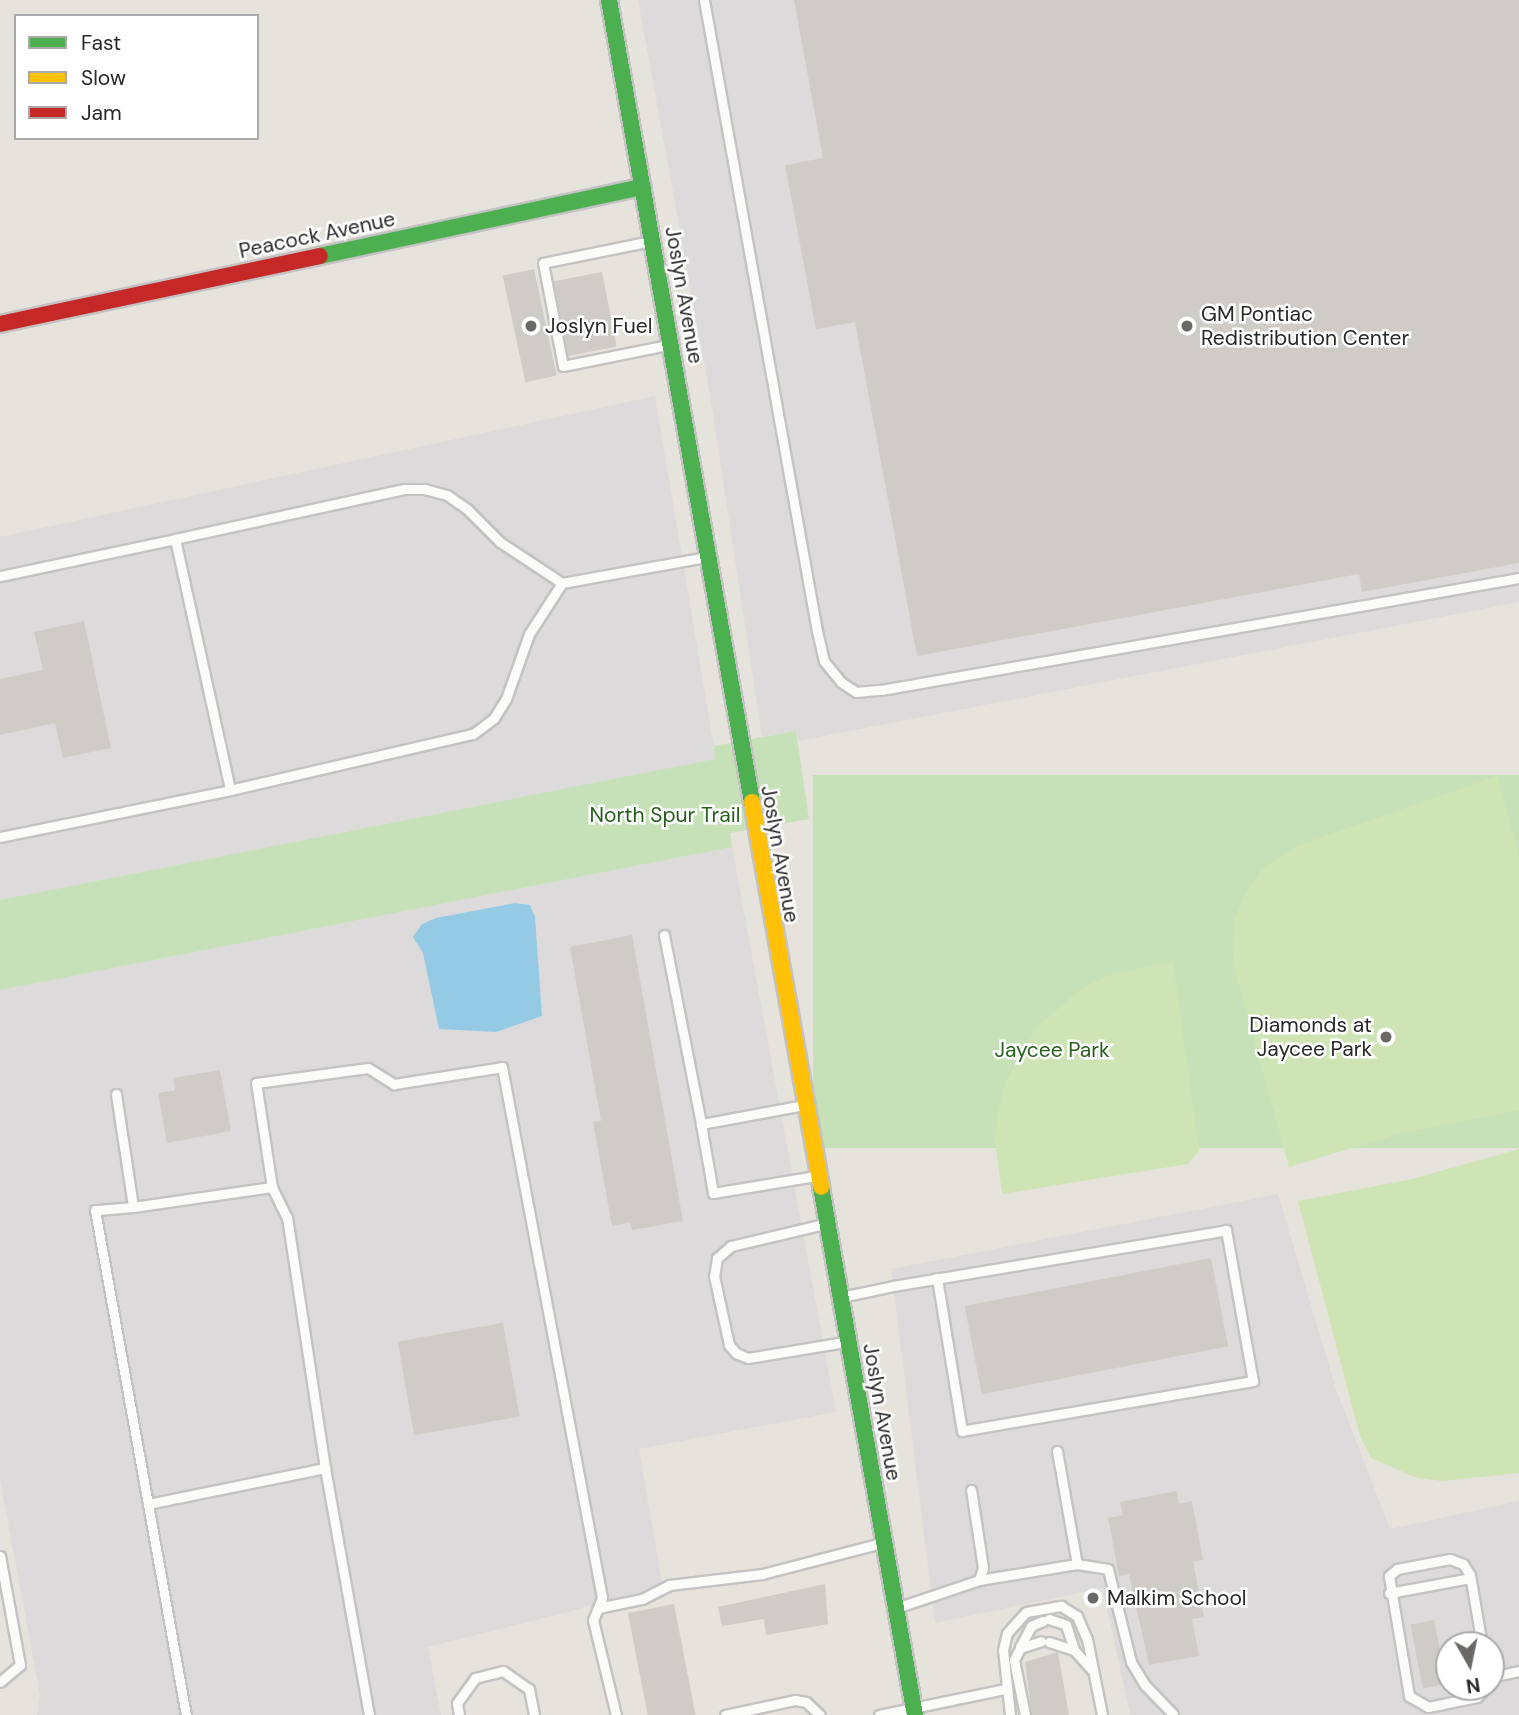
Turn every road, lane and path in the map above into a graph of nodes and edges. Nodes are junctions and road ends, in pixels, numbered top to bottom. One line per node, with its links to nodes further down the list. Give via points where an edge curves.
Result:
1 (609, 0): 3 (main road, Joslyn Avenue)
2 (704, 0): 10 (lane, via 817,631 824,661 841,682 856,692 881,690)
3 (643, 187): 4 (main road, Joslyn Avenue); 5 (main road, Peacock Avenue)
4 (653, 241): 6 (main road, Joslyn Avenue); 6 (lane, via 542,264 562,366)
5 (0, 324)
6 (672, 344): 8 (main road, Joslyn Avenue)
7 (175, 539): 9 (lane); 11 (lane, via 404,489 424,489 447,495 500,542); 12 (lane)
8 (709, 557): 11 (lane); 16 (main road, Joslyn Avenue)
9 (0, 576)
10 (1519, 578)
11 (562, 583): 12 (lane, via 529,634 506,699 494,718 472,734)
12 (230, 790): 13 (lane)
13 (0, 837)
14 (664, 935): 17 (lane)
15 (116, 1094): 20 (lane)
16 (804, 1105): 17 (lane); 18 (main road, Joslyn Avenue)
17 (701, 1124): 18 (lane, via 713,1193)
18 (817, 1176): 21 (main road, Joslyn Avenue)
19 (272, 1187): 20 (lane); 26 (lane, via 287,1218); 35 (lane, via 256,1083 368,1068 394,1084 502,1067 601,1598)
20 (134, 1207): 28 (lane, via 94,1210)
21 (826, 1224): 23 (main road, Joslyn Avenue); 24 (lane, via 731,1246 717,1258 714,1276 729,1345 736,1353 748,1358)
22 (937, 1278): 22 (lane, via 1226,1230 1253,1381 962,1431); 23 (lane)
23 (839, 1297): 24 (main road, Joslyn Avenue)
24 (847, 1341): 29 (main road, Joslyn Avenue)
25 (1058, 1451): 31 (lane)
26 (325, 1468): 28 (lane); 47 (lane)
27 (971, 1490): 33 (lane, via 984,1568)
28 (148, 1504): 46 (lane)
29 (884, 1542): 35 (lane, via 762,1574 669,1585 642,1599); 36 (main road, Joslyn Avenue)
30 (0, 1556): 41 (lane, via 20,1665)
31 (1077, 1564): 33 (lane); 45 (lane, via 1108,1569 1131,1662 1145,1685)
32 (1471, 1578): 34 (lane); 34 (lane, via 1463,1564 1450,1559 1397,1569 1389,1576); 37 (lane)
33 (979, 1580): 36 (lane)
34 (1389, 1593): 43 (lane, via 1409,1696 1428,1707)
35 (598, 1608): 50 (lane, via 593,1620)
36 (895, 1608): 44 (main road, Joslyn Avenue)
37 (1480, 1631)
38 (1020, 1648): 39 (lane, via 1045,1641); 39 (lane, via 1031,1626 1046,1620 1066,1625); 55 (lane, via 1014,1660)
39 (1074, 1650): 40 (lane)
40 (1093, 1671): 42 (lane, via 1077,1616 1061,1605 1043,1606 1026,1612 1007,1633); 56 (lane)
41 (0, 1682)
42 (1005, 1689): 44 (lane); 54 (lane)
43 (1457, 1701)
44 (914, 1711): 53 (lane)
45 (1173, 1714)
46 (186, 1715)
47 (369, 1715)
48 (459, 1715): 49 (lane, via 457,1703 475,1678 503,1671 529,1689)
49 (534, 1715)
50 (616, 1715)
51 (725, 1715): 52 (lane, via 795,1700 806,1702)
52 (820, 1715)
53 (879, 1715)
54 (1010, 1715)
55 (1025, 1715)
56 (1102, 1715)

